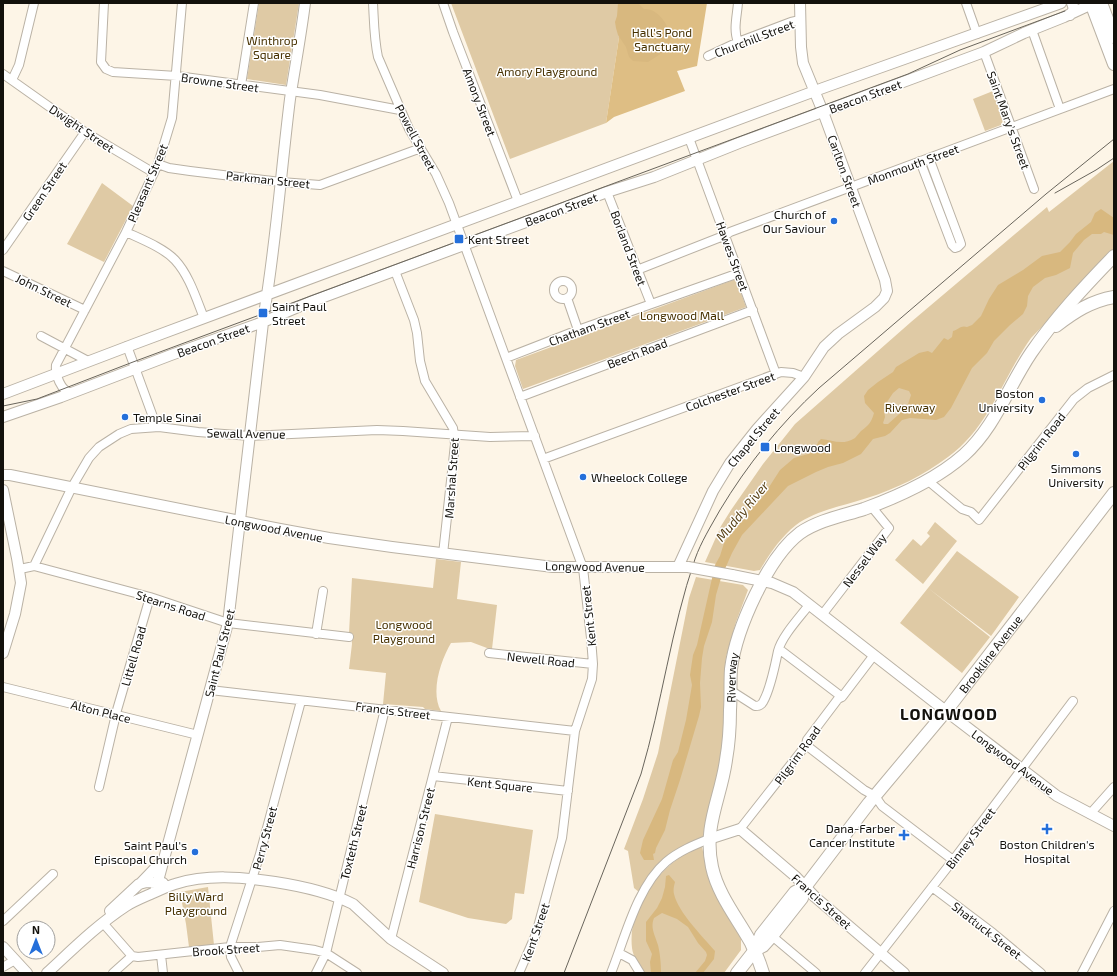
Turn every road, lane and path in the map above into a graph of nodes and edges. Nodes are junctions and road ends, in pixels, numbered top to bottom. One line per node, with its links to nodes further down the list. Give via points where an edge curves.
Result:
1 (34, 3): 26 (street, via 19,64)
2 (104, 3): 24 (street, Browne Street, via 101,62 106,69 113,72)
3 (182, 3): 24 (street, Pleasant Street)
4 (254, 3): 27 (street)
5 (305, 3): 30 (main road, Saint Paul Street)
6 (373, 3): 32 (street, Powell Street, via 376,46)
7 (443, 3): 47 (street, Amory Street)
8 (738, 3): 19 (street, via 735,31)
9 (800, 3): 15 (main road, Carlton Street)
10 (966, 3): 17 (street)
11 (1061, 3): 17 (main road, Beacon Street)
12 (1072, 3): 14 (main road, via 1074,9)
13 (1095, 3): 14 (main road, Beacon Street); 18 (highway); 22 (highway)
14 (1070, 15): 16 (main road, Beacon Street)
15 (800, 20): 19 (street, Churchill Street); 29 (main road, Carlton Street, via 802,59)
16 (1032, 30): 20 (main road, Beacon Street); 31 (street)
17 (977, 34): 29 (main road, Beacon Street)
18 (1114, 37)
19 (738, 42): 21 (street, Churchill Street)
20 (984, 52): 33 (main road, Beacon Street); 34 (street, Saint Mary's Street)
21 (708, 56)
22 (1114, 64)
23 (3, 74): 26 (street, Dwight Street)
24 (177, 76): 27 (street, Browne Street); 41 (street, Pleasant Street, via 172,118)
25 (3, 80): 26 (street)
26 (12, 80): 35 (street, Dwight Street)
27 (241, 85): 30 (street, Browne Street)
28 (1114, 89): 31 (street, Monmouth Street)
29 (815, 91): 33 (main road, Carlton Street); 36 (main road, Beacon Street)
30 (292, 92): 32 (street, Browne Street); 43 (main road, Saint Paul Street)
31 (1060, 109): 34 (street, Monmouth Street)
32 (400, 110): 37 (street, Powell Street)
33 (823, 112): 39 (main road, Beacon Street); 44 (main road, Carlton Street)
34 (1011, 127): 38 (street, Monmouth Street); 45 (street, Saint Mary's Street)
35 (85, 132): 42 (street, Dwight Street); 52 (street, Green Street)
36 (689, 138): 39 (street, Hawes Street); 47 (main road, Beacon Street)
37 (421, 148): 43 (street, Parkman Street, via 320,185); 48 (street, Powell Street, via 436,174)
38 (929, 158): 40 (street, Monmouth Street); 40 (street, via 961,244 955,248)
39 (697, 160): 46 (main road, Beacon Street); 50 (street, Hawes Street)
40 (920, 161): 44 (street, Monmouth Street)
41 (158, 164): 42 (street, Pleasant Street); 43 (street, Parkman Street)
42 (154, 173): 49 (street, Pleasant Street)
43 (281, 182): 59 (main road, Saint Paul Street)
44 (850, 186): 50 (street, Monmouth Street); 79 (main road, Carlton Street, via 886,281 887,291 878,304 827,344)
45 (1034, 189)
46 (607, 192): 51 (main road, Beacon Street); 56 (street, Borland Street)
47 (518, 202): 48 (main road, Beacon Street)
48 (457, 224): 51 (street, Powell Street); 59 (main road, Beacon Street)
49 (126, 232): 63 (street, Pleasant Street); 65 (street, via 174,259 191,284)
50 (726, 235): 56 (street, Monmouth Street); 58 (street, Hawes Street)
51 (464, 245): 55 (main road, Beacon Street); 73 (street, Kent Street)
52 (3, 250)
53 (1114, 256): 70 (highway, Riverway, via 1067,306)
54 (1114, 268): 67 (highway)
55 (394, 270): 66 (main road, Beacon Street); 86 (street, Marshal Street, via 414,320 420,361 426,381 453,428)
56 (637, 270): 62 (street, Borland Street)
57 (3, 271): 63 (street, John Street)
58 (739, 273): 62 (street, Chatham Street); 64 (street, Hawes Street)
59 (267, 294): 65 (main road, Beacon Street); 66 (main road, Saint Paul Street)
60 (1114, 297): 67 (highway, Riverway, via 1084,306)
61 (567, 298): 68 (street)
62 (651, 304): 68 (street, Chatham Street)
63 (85, 310): 72 (street, Pleasant Street)
64 (753, 310): 77 (street, Hawes Street); 82 (street, Beech Road)
65 (204, 318): 71 (main road, Beacon Street)
66 (263, 322): 75 (main road, Beacon Street); 85 (main road, Saint Paul Street)
67 (1056, 327): 70 (highway, Riverway)
68 (578, 330): 73 (street, Chatham Street)
69 (41, 336): 72 (street)
70 (1037, 345): 90 (highway, Riverway, via 1000,409 978,440 958,460)
71 (127, 346): 74 (main road, Beacon Street); 75 (street)
72 (65, 349): 74 (street); 76 (street, Pleasant Street, via 56,365)
73 (506, 358): 82 (street, Kent Street)
74 (88, 361): 76 (main road, Beacon Street)
75 (136, 369): 81 (main road, Beacon Street); 84 (street, via 153,417)
76 (57, 373): 80 (main road, Beacon Street); 81 (street, via 63,389)
77 (776, 374): 79 (street, Colchester Street, via 787,372); 88 (street, Colchester Street)
78 (1114, 375): 90 (street, Pilgrim Road, via 1088,388 1074,399 980,520)
79 (804, 377): 99 (main road, Chapel Street, via 730,463 713,491)
80 (3, 394)
81 (71, 394): 83 (main road, Beacon Street)
82 (520, 397): 87 (street, Kent Street)
83 (3, 417)
84 (153, 427): 85 (street, Sewall Avenue); 91 (street, Sewall Avenue, via 124,431 99,447 89,458)
85 (250, 436): 86 (street, Sewall Avenue, via 377,430); 96 (main road, Saint Paul Street)
86 (454, 436): 87 (street, Sewall Avenue); 97 (street, Marshal Street)
87 (535, 436): 88 (street, Kent Street)
88 (543, 459): 100 (street, Kent Street)
89 (3, 475): 91 (main road, Longwood Avenue)
90 (927, 480): 94 (highway, Riverway)
91 (72, 487): 96 (main road, Longwood Avenue); 98 (street, Sewall Avenue)
92 (3, 490): 95 (main road)
93 (1114, 493): 123 (highway, Brookline Avenue)
94 (871, 506): 102 (highway, Riverway, via 820,522 801,533 784,549); 106 (street, Nessel Way, via 889,528)
95 (6, 519): 101 (main road)
96 (241, 521): 97 (main road, Longwood Avenue, via 329,538); 107 (main road, Saint Paul Street)
97 (443, 554): 100 (main road, Longwood Avenue)
98 (34, 566): 101 (street); 104 (street, Stearns Road)
99 (683, 567): 100 (main road, Longwood Avenue); 102 (main road, Longwood Avenue, bridge)
100 (583, 568): 115 (street, Kent Street)
101 (20, 570): 109 (main road, via 20,589 15,614)
102 (764, 581): 105 (main road, Longwood Avenue, via 783,587); 118 (highway, Riverway, via 736,645)
103 (323, 590): 108 (street)
104 (150, 597): 107 (street, Stearns Road); 124 (street, Littell Road)
105 (809, 605): 106 (main road, Longwood Avenue); 111 (street)
106 (822, 615): 114 (main road, Longwood Avenue)
107 (228, 623): 108 (street, Stearns Road); 117 (main road, Saint Paul Street)
108 (316, 634): 110 (street, Stearns Road)
109 (6, 635): 112 (main road)
110 (349, 637)
111 (779, 649): 118 (street, via 761,705 755,706); 119 (street)
112 (3, 653)
113 (489, 653): 115 (street, Newell Road)
114 (874, 655): 119 (street, Pilgrim Road); 123 (main road, Longwood Avenue)
115 (593, 664): 126 (street, Kent Street, via 591,685)
116 (3, 687): 124 (street, Alton Place)
117 (210, 690): 120 (street, Francis Street); 127 (main road, Saint Paul Street)
118 (730, 690): 138 (highway, Riverway, via 727,758 711,820)
119 (842, 697): 128 (street, Pilgrim Road, via 807,740)
120 (301, 701): 122 (street, Francis Street); 142 (street, Perry Street)
121 (1073, 702): 129 (street, Binney Street)
122 (385, 709): 125 (street, Francis Street); 147 (street, Toxteth Street)
123 (946, 711): 129 (main road, Longwood Avenue); 134 (highway, Brookline Avenue)
124 (116, 715): 127 (street, Alton Place); 131 (street, Littell Road)
125 (448, 717): 126 (street, Francis Street); 130 (street, Harrison Street)
126 (575, 731): 133 (street, Kent Street)
127 (198, 735): 139 (main road, Saint Paul Street)
128 (806, 745): 134 (street, via 862,789); 137 (street, Pilgrim Road)
129 (1022, 769): 135 (main road, Longwood Avenue, via 1060,798); 140 (street, Binney Street)
130 (433, 776): 133 (street, Kent Square); 152 (street, Harrison Street)
131 (99, 787)
132 (1114, 787): 135 (street)
133 (568, 792): 171 (street, Kent Street, via 562,838 544,908 534,942)
134 (875, 796): 140 (street, via 882,806); 144 (highway, Brookline Avenue)
135 (1090, 814): 136 (main road, Longwood Avenue)
136 (1114, 826)
137 (740, 829): 138 (main road); 144 (main road, Francis Street)
138 (709, 839): 155 (highway, Riverway, via 711,865 716,881); 157 (street, via 678,853 654,874 641,894)
139 (164, 859): 143 (main road); 146 (main road, Saint Paul Street)
140 (953, 860): 145 (street, Binney Street)
141 (53, 874): 149 (street)
142 (253, 878): 146 (main road, via 208,878); 147 (main road); 154 (street, Perry Street)
143 (140, 884): 146 (main road, via 147,882); 150 (main road, via 107,914)
144 (805, 887): 151 (highway, Brookline Avenue, via 802,898); 155 (highway, Brookline Avenue, via 795,892 759,938); 158 (main road, Francis Street)
145 (932, 887): 158 (street, Binney Street); 179 (street, Shattuck Street)
146 (156, 888): 150 (main road)
147 (339, 898): 152 (main road, via 353,904); 156 (street, Toxteth Street)
148 (1114, 911): 180 (street)
149 (3, 920)
150 (103, 923): 160 (street); 164 (main road)
151 (772, 936): 155 (highway, Brookline Avenue); 176 (street)
152 (391, 939): 170 (main road)
153 (3, 947): 161 (main road)
154 (230, 947): 156 (street, Brook Street, via 280,945); 159 (street, Brook Street); 167 (street, via 231,957)
155 (755, 950): 174 (highway, Brookline Avenue); 175 (highway, Riverway)
156 (326, 953): 168 (street, Toxteth Street); 169 (street, Brook Street)
157 (619, 953): 172 (street); 173 (street, via 632,960)
158 (880, 953): 177 (street, Binney Street); 178 (main road, Francis Street)
159 (161, 955): 160 (street, Brook Street); 166 (street)
160 (132, 956): 165 (street)
161 (14, 960): 162 (street); 163 (main road)
162 (3, 967)
163 (27, 973)
164 (47, 973)
165 (113, 973)
166 (163, 973)
167 (239, 973)
168 (316, 973)
169 (357, 973)
170 (443, 973)
171 (519, 973)
172 (611, 973)
173 (640, 973)
174 (737, 973)
175 (763, 973)
176 (816, 973)
177 (865, 973)
178 (904, 973)
179 (1041, 973)
180 (1082, 973)

